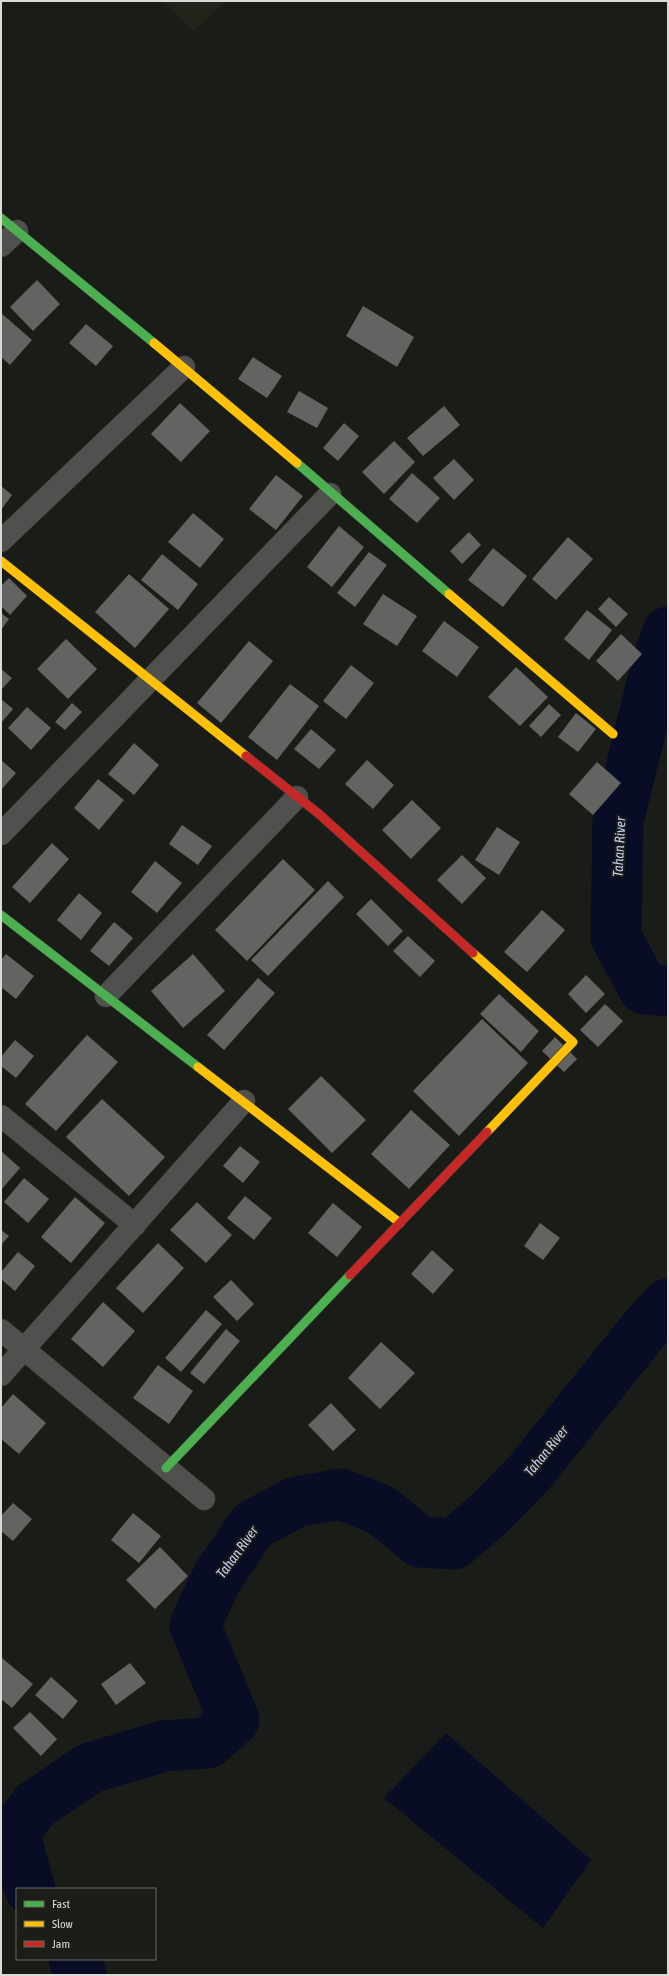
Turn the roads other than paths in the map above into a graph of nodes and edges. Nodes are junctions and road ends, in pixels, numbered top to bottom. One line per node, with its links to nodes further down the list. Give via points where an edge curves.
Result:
1 (9, 224): 2 (street); 3 (street)
2 (1, 246)
3 (184, 368): 4 (street); 5 (street)
4 (330, 494): 7 (street); 8 (street)
5 (1, 540)
6 (1, 561): 7 (street)
7 (149, 679): 9 (street); 10 (street)
8 (613, 734)
9 (297, 796): 12 (street); 15 (street, via 573,1042)
10 (1, 834)
11 (1, 915): 12 (street)
12 (106, 996): 13 (street)
13 (244, 1101): 15 (street); 16 (street)
14 (1, 1116): 16 (street)
15 (400, 1223): 20 (street)
16 (135, 1225): 18 (street)
17 (1, 1330): 18 (street)
18 (25, 1350): 19 (street); 20 (street)
19 (1, 1375)
20 (166, 1468): 21 (street)
21 (204, 1499)

